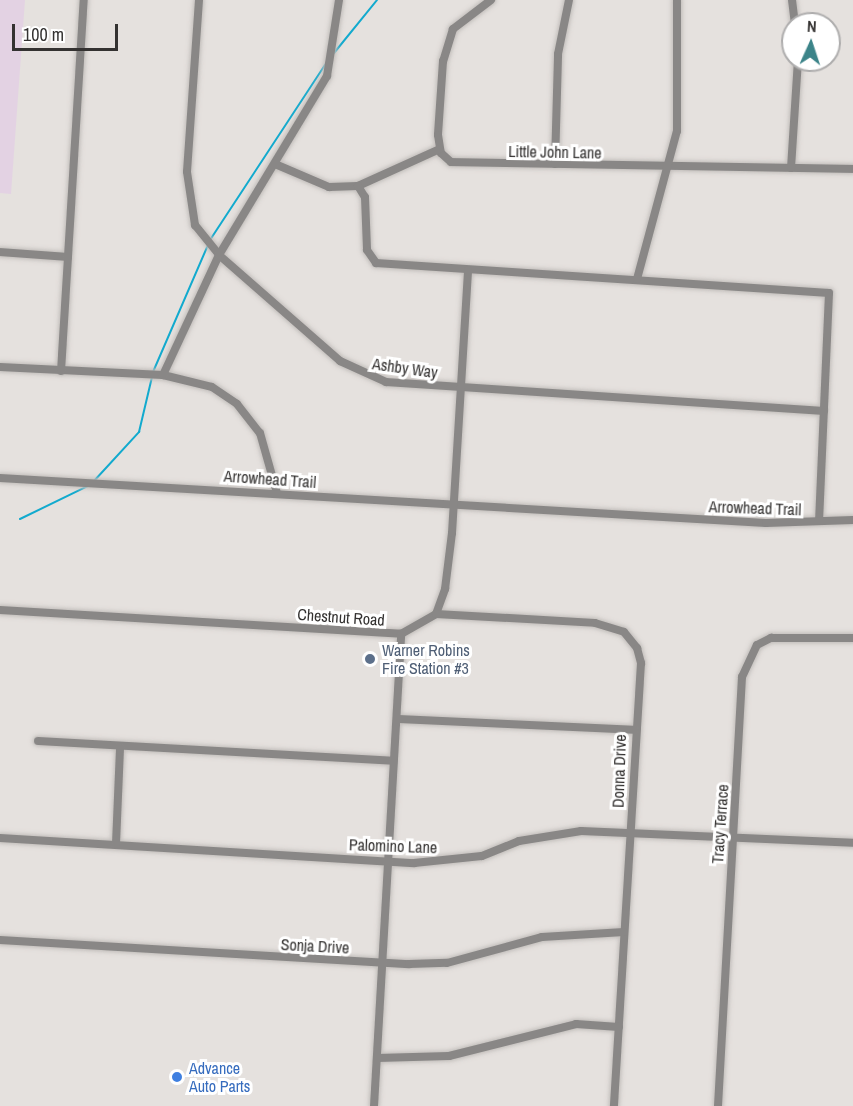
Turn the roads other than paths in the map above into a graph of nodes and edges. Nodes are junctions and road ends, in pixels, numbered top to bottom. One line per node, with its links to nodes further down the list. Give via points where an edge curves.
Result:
1 (84, 0): 17 (street)
2 (199, 0): 16 (street, Ashby Way, via 187,193 195,225)
3 (339, 0): 9 (street, via 327,76)
4 (491, 0): 8 (street, via 453,29 443,61)
5 (569, 0): 10 (street, via 558,54)
6 (676, 0): 11 (street, via 677,131)
7 (797, 72): 12 (street)
8 (440, 149): 10 (street, Little John Lane, via 451,162); 14 (street)
9 (275, 164): 14 (street, via 329,187); 16 (street)
10 (555, 164): 11 (street, Little John Lane)
11 (670, 166): 12 (street, Little John Lane); 19 (street, via 654,202)
12 (791, 168): 13 (street, Little John Lane)
13 (853, 169)
14 (358, 186): 18 (street, Arrowhead Trail, via 364,197 367,250 376,263)
15 (0, 252): 17 (street)
16 (219, 255): 22 (street); 23 (street, Ashby Way, via 365,377)
17 (68, 258): 21 (street)
18 (468, 270): 19 (street, Arrowhead Trail); 23 (street)
19 (637, 279): 24 (street, Arrowhead Trail, via 829,293)
20 (0, 367): 21 (street)
21 (61, 371): 22 (street)
22 (163, 375): 26 (street, via 212,387 237,404 260,433)
23 (459, 388): 24 (street, Ashby Way); 27 (street)
24 (824, 411): 28 (street, Arrowhead Trail)
25 (0, 478): 26 (street, Arrowhead Trail)
26 (277, 493): 27 (street, Arrowhead Trail)
27 (454, 503): 28 (street, Arrowhead Trail, via 766,524 798,524); 31 (street, via 445,589)
28 (819, 518): 29 (street)
29 (853, 520)
30 (0, 610): 32 (street, Chestnut Road)
31 (435, 614): 32 (street, Chestnut Road); 35 (street, Donna Drive, via 595,623 624,632 641,663)
32 (401, 634): 34 (street)
33 (853, 638): 41 (street, Tracy Terrace, via 784,635 757,645 748,658)
34 (397, 719): 35 (street); 38 (street)
35 (634, 730): 39 (street, Donna Drive)
36 (38, 741): 37 (street)
37 (120, 747): 38 (street); 43 (street)
38 (393, 761): 44 (street)
39 (630, 832): 41 (street, Palomino Lane); 44 (street, Palomino Lane, via 548,834 482,856); 45 (street, Donna Drive)
40 (0, 838): 43 (street, Palomino Lane)
41 (732, 838): 42 (street, Palomino Lane); 52 (street, Tracy Terrace)
42 (853, 843)
43 (116, 844): 44 (street, Palomino Lane)
44 (390, 862): 47 (street)
45 (624, 932): 47 (street, Sonja Drive, via 542,937 447,963); 48 (street, Donna Drive)
46 (0, 940): 47 (street, Sonja Drive)
47 (383, 963): 49 (street)
48 (619, 1027): 49 (street, via 576,1024 449,1056); 51 (street, Donna Drive)
49 (377, 1058): 50 (street)
50 (374, 1106)
51 (614, 1106)
52 (718, 1106)

